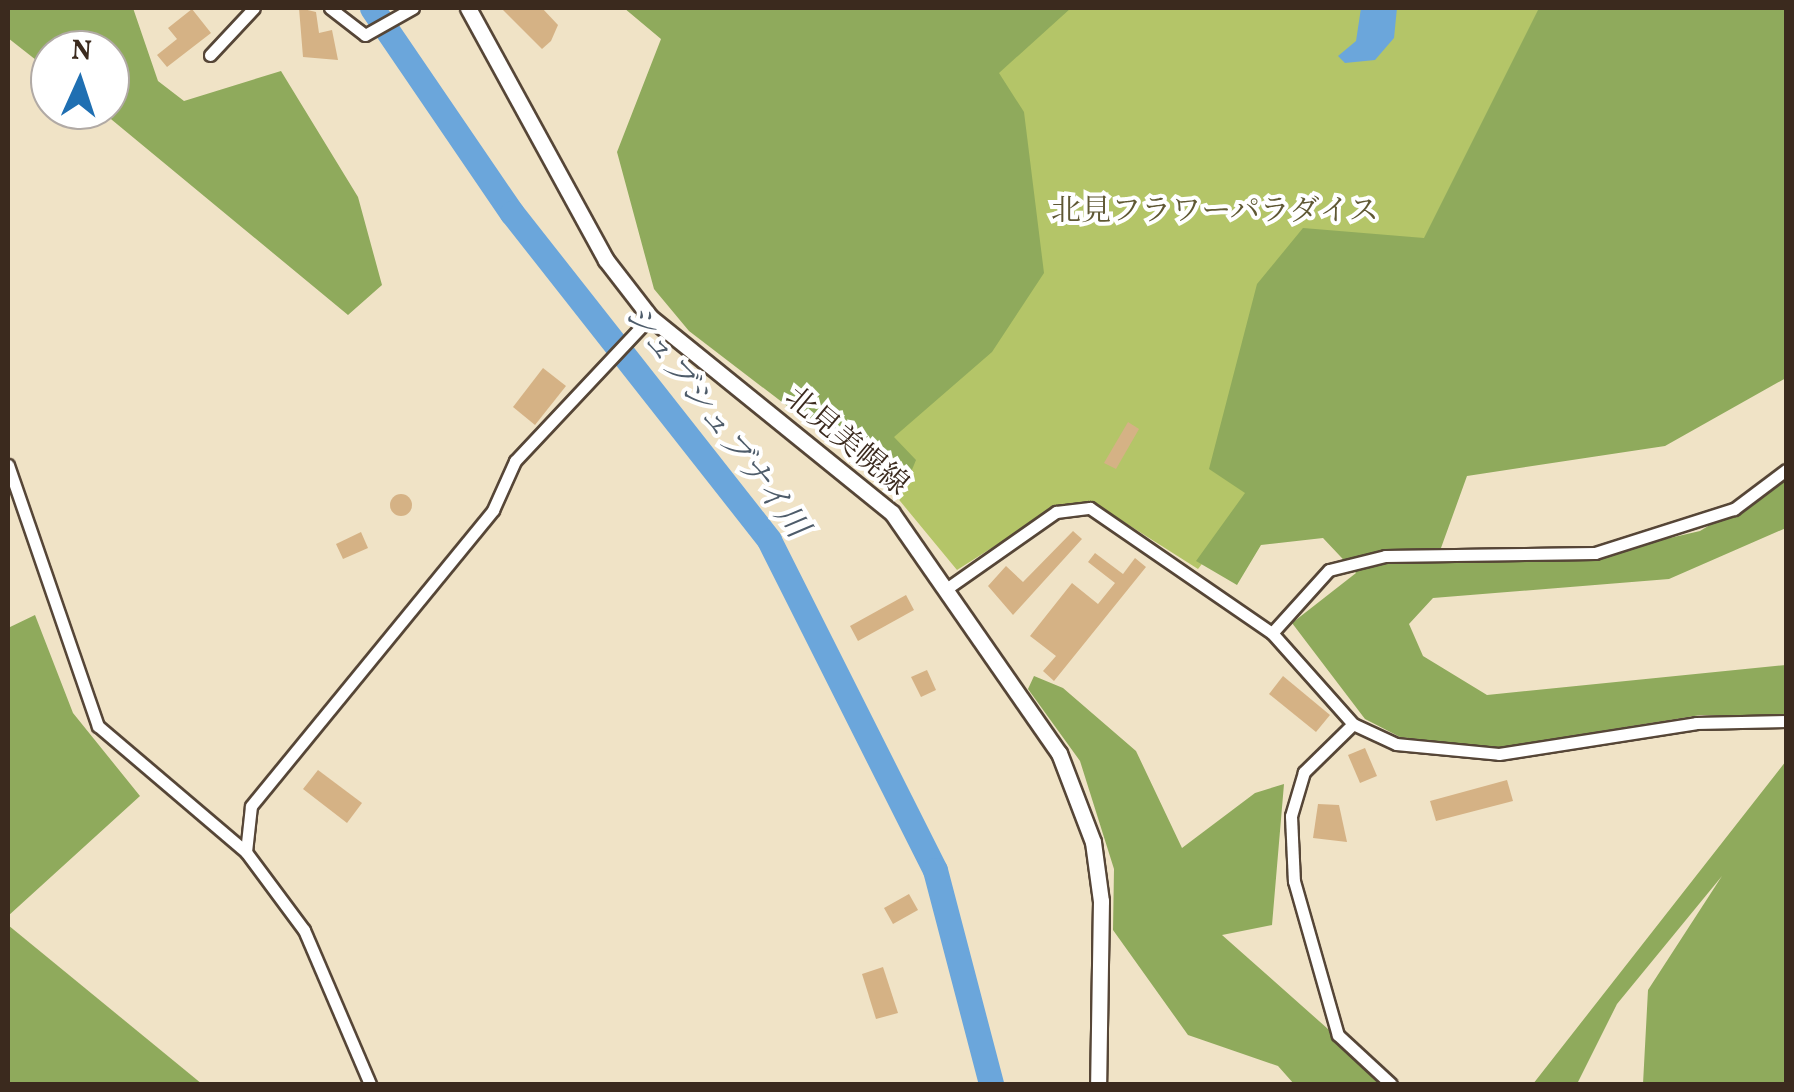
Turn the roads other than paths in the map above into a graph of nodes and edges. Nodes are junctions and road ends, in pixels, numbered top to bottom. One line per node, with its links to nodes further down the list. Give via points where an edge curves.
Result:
1 (254, 8): 5 (street)
2 (330, 8): 3 (street, via 354,32 377,32)
3 (413, 8)
4 (468, 8): 6 (main road, 北見美幌線, via 606,260)
5 (210, 55)
6 (650, 317): 9 (main road, 北見美幌線, via 892,513); 13 (street, via 515,461 494,510 251,806)
7 (8, 465): 13 (street, via 98,726)
8 (1786, 470): 10 (street, via 1734,509 1595,553 1385,556 1330,570)
9 (950, 587): 10 (street, via 1056,512 1090,508); 15 (main road, 北見美幌線, via 1080,797 1101,901)
10 (1272, 633): 12 (street)
11 (1786, 721): 12 (street, via 1696,723 1466,756 1419,751)
12 (1353, 724): 16 (street, via 1304,772 1291,816 1294,880 1338,1034)
13 (246, 852): 14 (street, via 304,930)
14 (370, 1084)
15 (1098, 1084)
16 (1391, 1084)

